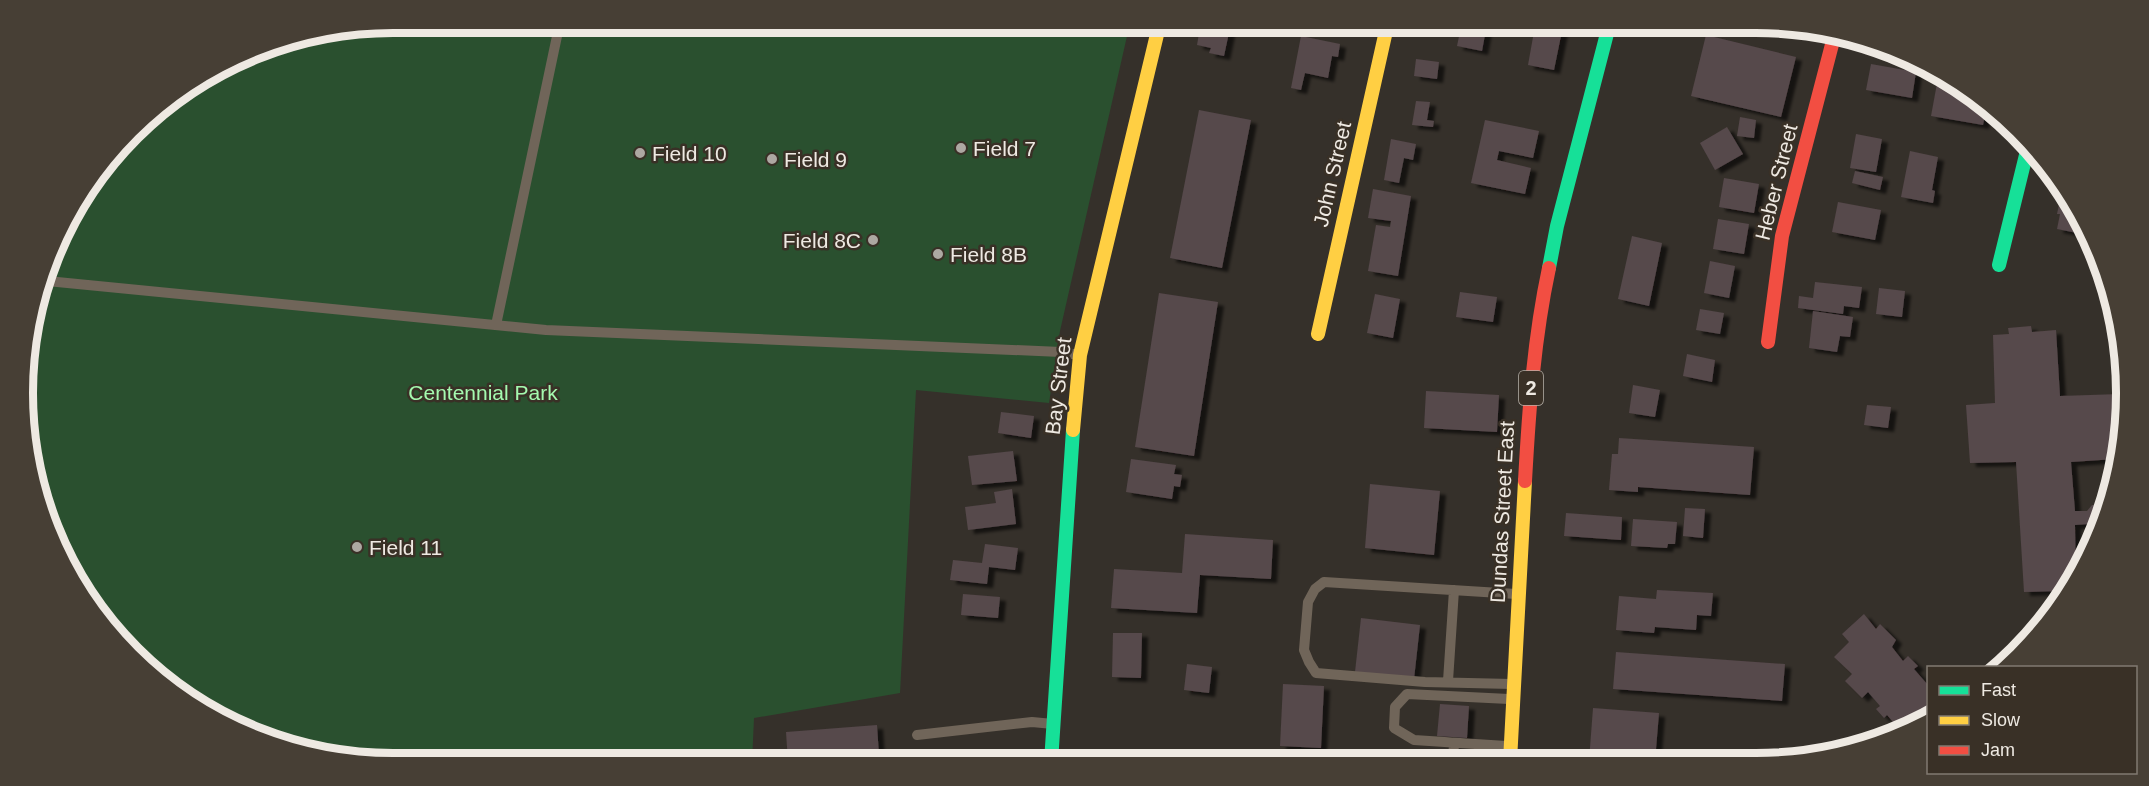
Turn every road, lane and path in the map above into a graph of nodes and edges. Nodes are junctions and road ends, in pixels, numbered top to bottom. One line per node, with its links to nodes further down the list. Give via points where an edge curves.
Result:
1 (558, 33): 9 (lane)
2 (1157, 33): 12 (street, Bay Street)
3 (1386, 33): 10 (street, John Street)
4 (1607, 33): 14 (street, Dundas Street East / 2, via 1557,226 1539,315 1529,405)
5 (1833, 41): 11 (street, Heber Street, via 1782,236)
6 (2026, 155): 7 (street)
7 (2000, 265)
8 (51, 281): 9 (lane)
9 (496, 325): 12 (lane)
10 (1318, 334)
11 (1768, 342)
12 (1080, 355): 18 (street, Bay Street)
13 (1454, 590): 14 (lane); 15 (lane); 15 (lane, via 1324,582 1308,602 1305,650 1316,673)
14 (1519, 594): 16 (street, Dundas Street East / 2)
15 (1448, 681): 16 (lane)
16 (1514, 684): 17 (street, Dundas Street East / 2)
17 (1513, 699): 20 (lane, via 1407,694 1395,707 1394,728 1414,740); 21 (street, Dundas Street East / 2)
18 (1053, 724): 19 (lane, via 1032,722); 22 (street, Bay Street)
19 (916, 735)
20 (1454, 743): 21 (lane); 23 (lane)
21 (1510, 747): 24 (street, Dundas Street East / 2)
22 (1051, 753)
23 (1453, 753)
24 (1510, 753)

